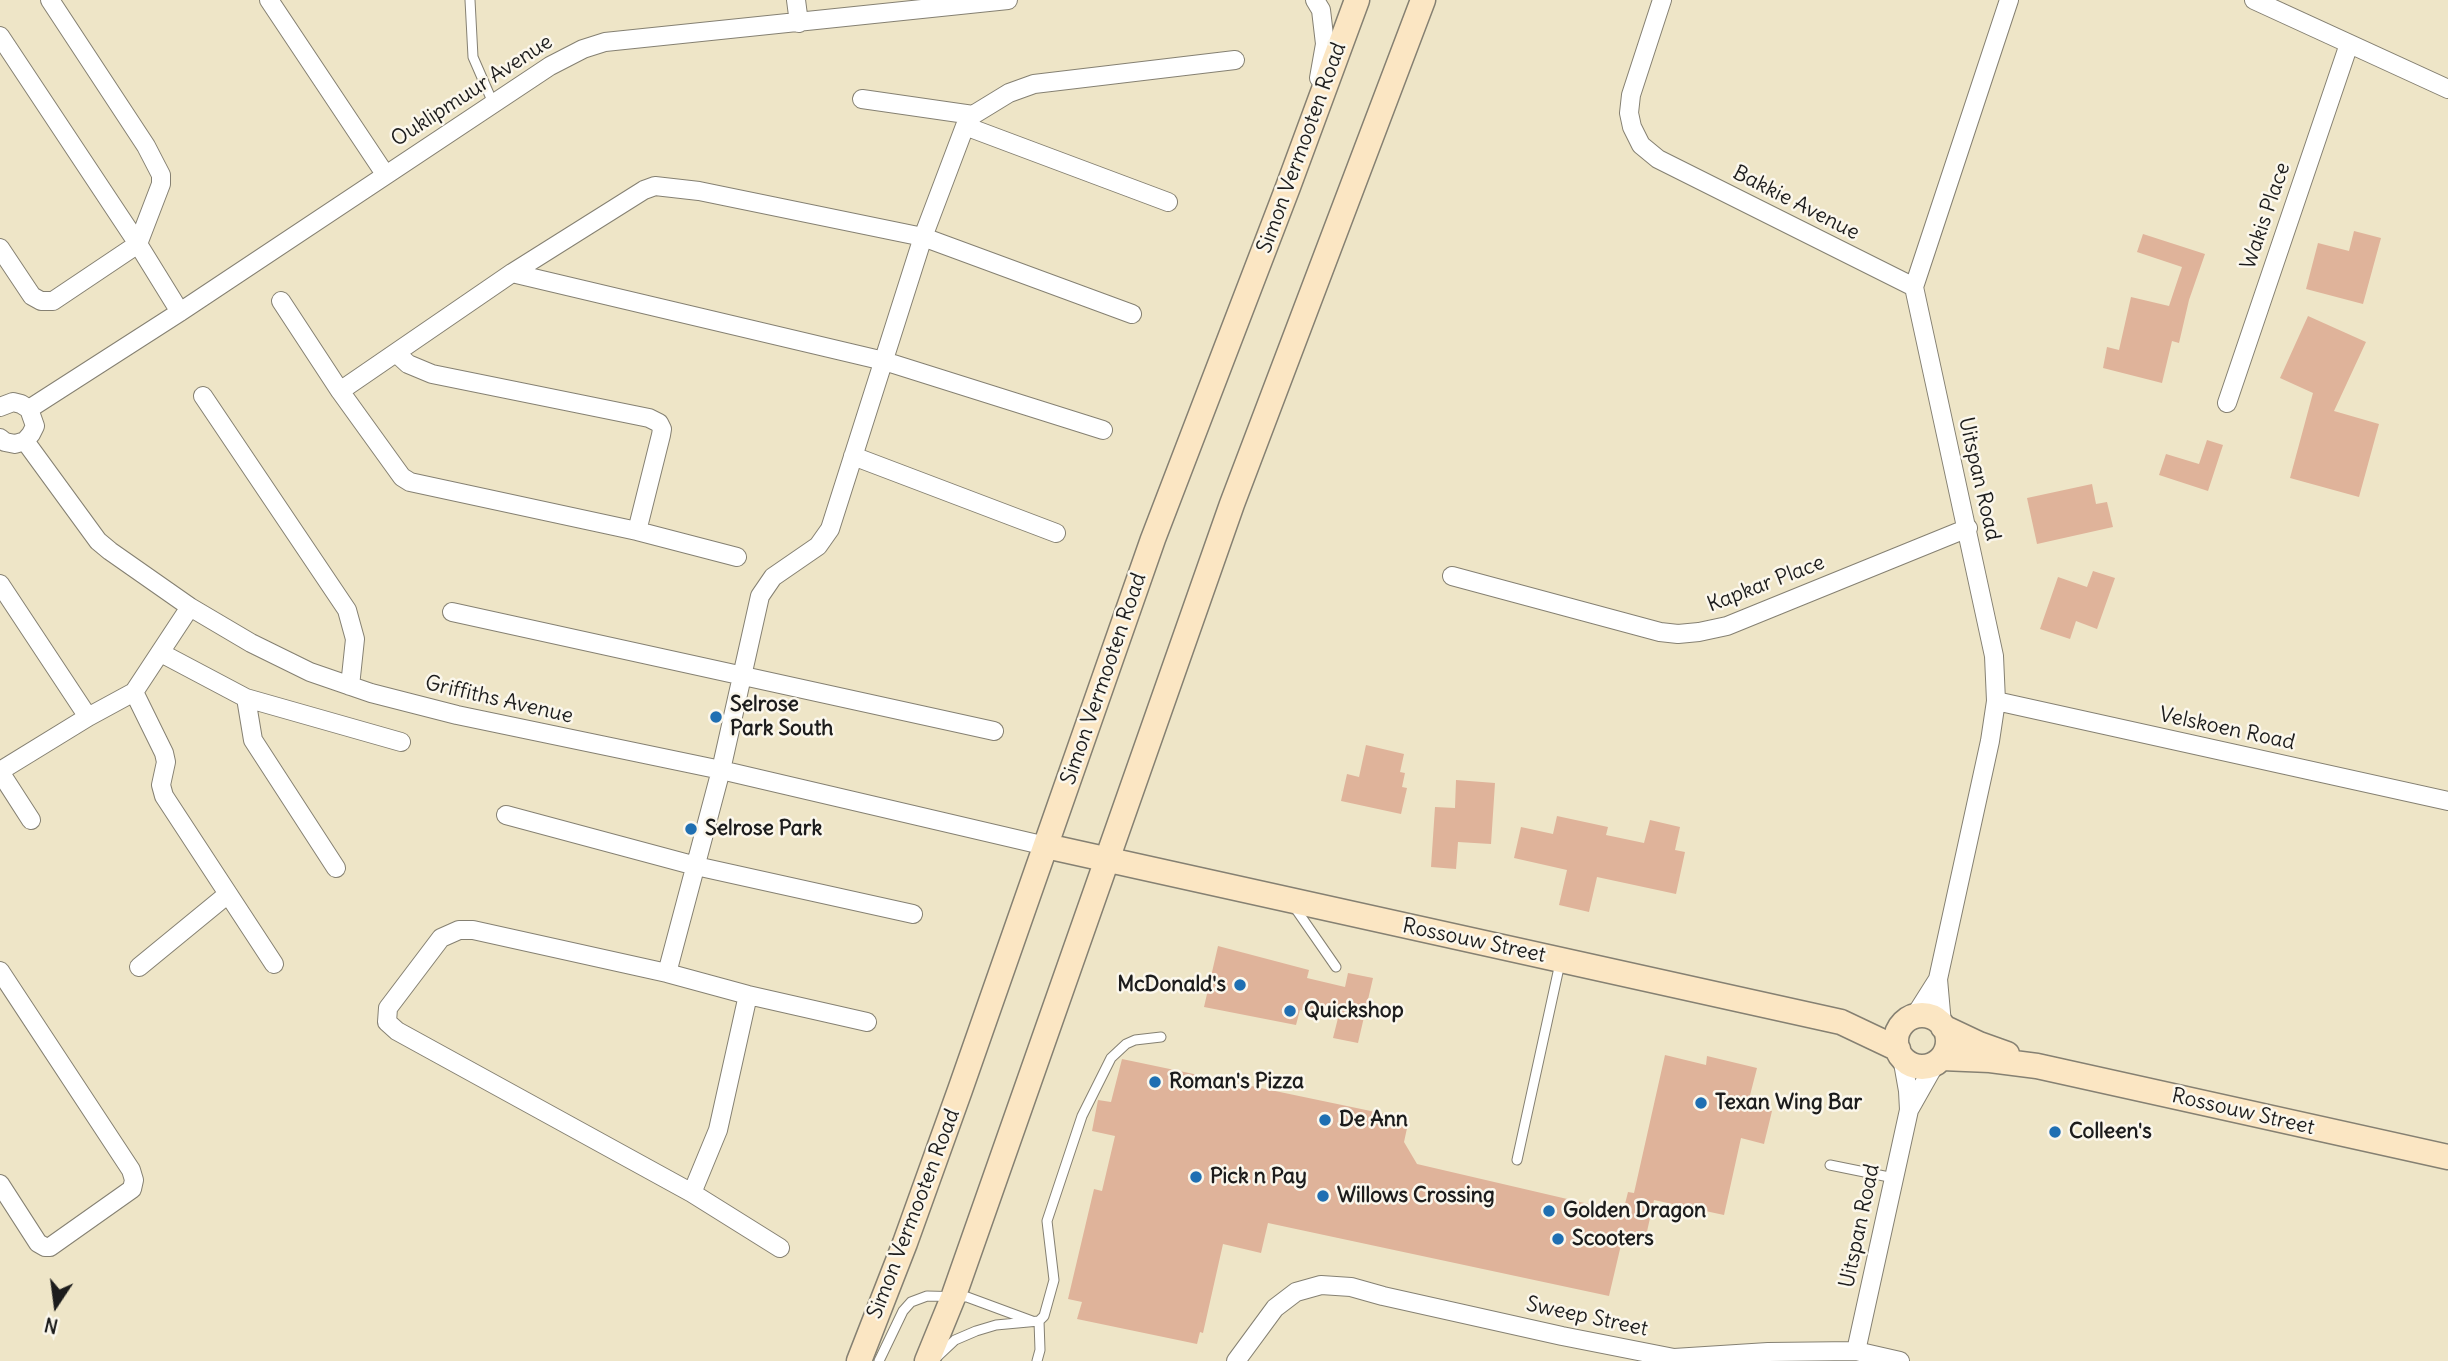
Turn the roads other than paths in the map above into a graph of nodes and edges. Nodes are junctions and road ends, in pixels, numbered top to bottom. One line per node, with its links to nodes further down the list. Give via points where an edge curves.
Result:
1 (50, 0): 24 (street, via 161,175 159,193)
2 (269, 0): 21 (street)
3 (470, 0): 18 (lane, via 473,57)
4 (796, 0): 12 (street)
5 (1008, 0): 12 (street, Ouklipmuur Avenue)
6 (1315, 0): 20 (street, via 1321,10 1325,44)
7 (1357, 0): 20 (main road, Simon Vermooten Road)
8 (1423, 0): 65 (main road, via 1232,503)
9 (1662, 0): 27 (street, Bakkie Avenue, via 1631,95 1629,113 1641,145 1658,159)
10 (2009, 0): 27 (street)
11 (2254, 0): 14 (street)
12 (799, 23): 18 (street, Ouklipmuur Avenue, via 605,42 571,54)
13 (0, 36): 24 (street)
14 (2349, 44): 16 (street); 36 (street, Wakis Place)
15 (1235, 61): 19 (street, via 1034,84 1009,93)
16 (2448, 89)
17 (862, 99): 19 (street)
18 (493, 103): 21 (street, Ouklipmuur Avenue)
19 (969, 120): 22 (street); 23 (street)
20 (1309, 129): 64 (main road, Simon Vermooten Road, via 1153,539)
21 (385, 174): 29 (street, Ouklipmuur Avenue)
22 (1168, 202)
23 (923, 237): 26 (street, via 655,186); 30 (street); 32 (street)
24 (138, 244): 25 (street, via 53,301 32,296); 29 (street)
25 (0, 248)
26 (512, 273): 31 (street); 32 (street)
27 (1914, 287): 42 (street, Uitspan Road)
28 (281, 302): 33 (street)
29 (180, 312): 37 (street, Ouklipmuur Avenue)
30 (1132, 314)
31 (397, 353): 33 (street); 43 (street, via 408,364 432,374 659,423 661,435)
32 (884, 361): 38 (street); 41 (street)
33 (340, 391): 43 (street, via 410,482)
34 (203, 396): 52 (street, via 347,610 355,639)
35 (1, 403): 37 (street)
36 (2227, 403)
37 (29, 408): 40 (street, via 35,426)
38 (1103, 430)
39 (0, 439): 40 (street, via 15,444)
40 (25, 441): 48 (street, Griffiths Avenue, via 98,541)
41 (853, 456): 44 (street); 51 (street, via 830,529 818,546 772,577 760,596)
42 (1968, 528): 46 (street, Kapkar Place, via 1727,625 1689,634 1660,632); 55 (street, Uitspan Road, via 1994,656)
43 (637, 531): 45 (street)
44 (1056, 533)
45 (737, 556)
46 (1452, 576)
47 (0, 584): 56 (street)
48 (190, 607): 50 (street); 52 (street, Griffiths Avenue, via 251,643)
49 (452, 612): 51 (street)
50 (161, 653): 53 (street); 54 (street)
51 (741, 676): 57 (street); 59 (street)
52 (350, 686): 59 (street, Griffiths Avenue, via 457,715)
53 (134, 692): 56 (street); 68 (street, via 164,753 164,796)
54 (246, 698): 58 (street); 67 (street, via 253,740)
55 (1996, 701): 61 (street, Velskoen Road); 77 (street, Uitspan Road)
56 (88, 717): 60 (street)
57 (994, 731)
58 (401, 742)
59 (721, 770): 64 (street, Griffiths Avenue); 66 (street)
60 (0, 771): 63 (street)
61 (2448, 801)
62 (506, 815): 66 (street)
63 (31, 820)
64 (1046, 846): 65 (main road, Rossouw Street); 99 (main road, Simon Vermooten Road)
65 (1107, 861): 69 (main road, Rossouw Street); 95 (main road)
66 (696, 866): 70 (street); 76 (street)
67 (336, 867)
68 (228, 894): 72 (street); 73 (street)
69 (1289, 900): 71 (main road, Rossouw Street); 74 (lane)
70 (913, 914)
71 (1560, 960): 81 (main road, Rossouw Street); 89 (lane)
72 (274, 964)
73 (139, 967)
74 (1336, 967)
75 (0, 971): 92 (street, via 134,1180 132,1189 50,1247 38,1243)
76 (667, 973): 78 (street); 93 (street, via 459,930 442,939 386,1015 397,1031)
77 (1938, 979): 79 (street, Uitspan Road); 82 (street, Uitspan Road)
78 (748, 995): 80 (street); 93 (street, via 718,1130)
79 (1913, 1017): 81 (main road, Rossouw Street); 82 (main road, via 1929,1016); 84 (main road, via 1900,1027 1896,1042)
80 (867, 1022)
81 (1841, 1022): 84 (main road, Rossouw Street)
82 (1943, 1025): 85 (main road, via 1948,1043); 86 (main road, Rossouw Street)
83 (1161, 1037): 96 (lane, via 1135,1040 1111,1058 1082,1116 1048,1221 1054,1280 1044,1316)
84 (1900, 1053): 85 (main road, via 1920,1067); 87 (street, Uitspan Road)
85 (1939, 1061): 86 (main road, Rossouw Street, via 1990,1060); 87 (street, Uitspan Road)
86 (2037, 1066): 88 (main road, Rossouw Street)
87 (1909, 1110): 91 (street, Uitspan Road)
88 (2448, 1157)
89 (1517, 1160)
90 (1830, 1165): 91 (lane)
91 (1894, 1178): 97 (street, Uitspan Road)
92 (0, 1184)
93 (692, 1193): 94 (street)
94 (780, 1248)
95 (954, 1295): 96 (lane); 100 (lane, via 911,1302); 101 (main road)
96 (1036, 1322): 101 (lane, via 976,1331); 102 (lane)
97 (1856, 1351): 98 (street, Sweep Street); 104 (street, Sweep Street)
98 (1674, 1359): 103 (street, Sweep Street, via 1321,1284 1296,1292 1275,1308)
99 (859, 1361)
100 (878, 1361)
101 (930, 1361)
102 (1037, 1361)
103 (1237, 1361)
104 (1900, 1361)

